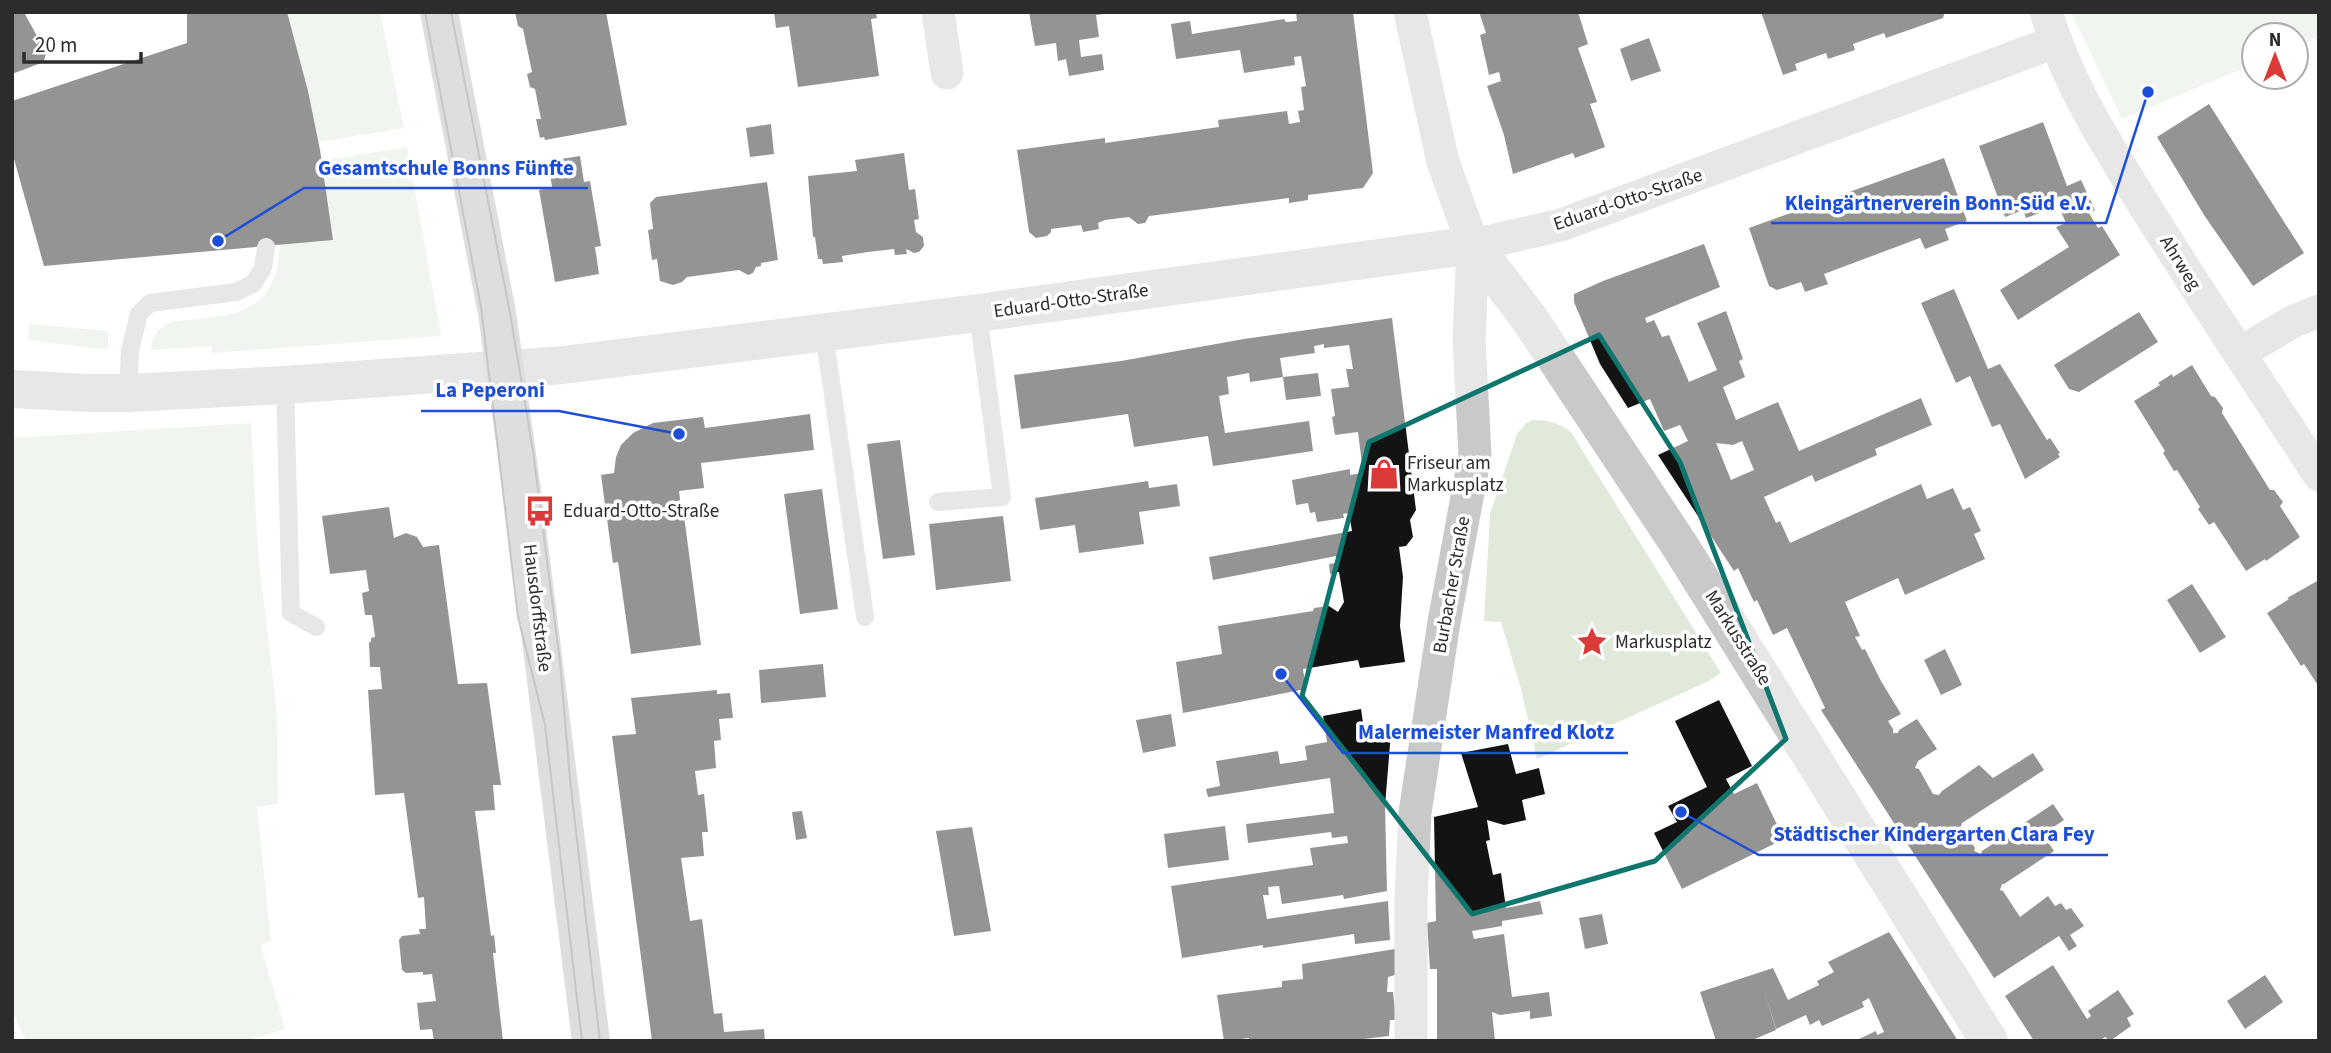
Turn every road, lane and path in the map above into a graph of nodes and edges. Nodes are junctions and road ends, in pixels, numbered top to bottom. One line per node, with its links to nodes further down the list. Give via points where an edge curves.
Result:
1 (439, 12): 12 (main road, Hausdorffstraße)
2 (938, 12): 5 (street)
3 (1410, 12): 6 (street, Burbacher Straße, via 1443,162)
4 (2050, 27): 6 (street, Eduard-Otto-Straße, via 1561,225); 11 (street, Ahrweg, via 2098,131)
5 (947, 73)
6 (1473, 245): 9 (street, Eduard-Otto-Straße); 21 (street, Burbacher Straße, via 1469,340 1475,454 1416,813 1410,899); 22 (street, Markusstraße, via 1529,318 1680,546)
7 (266, 247): 15 (lane, via 253,284 236,292 150,303 139,314 130,350)
8 (2319, 311): 11 (street)
9 (978, 313): 10 (street, Eduard-Otto-Straße); 17 (lane, via 1002,497)
10 (824, 333): 12 (street, Eduard-Otto-Straße); 18 (lane)
11 (2240, 353): 16 (street, Ahrweg)
12 (506, 370): 13 (street, Eduard-Otto-Straße); 20 (main road, Hausdorffstraße)
13 (285, 386): 15 (street, Eduard-Otto-Straße); 19 (lane, via 291,613)
14 (12, 389): 15 (street, Eduard-Otto-Straße)
15 (128, 393)
16 (2319, 475)
17 (938, 502)
18 (865, 617)
19 (316, 627)
20 (591, 1041)
21 (1411, 1041)
22 (1989, 1041)

